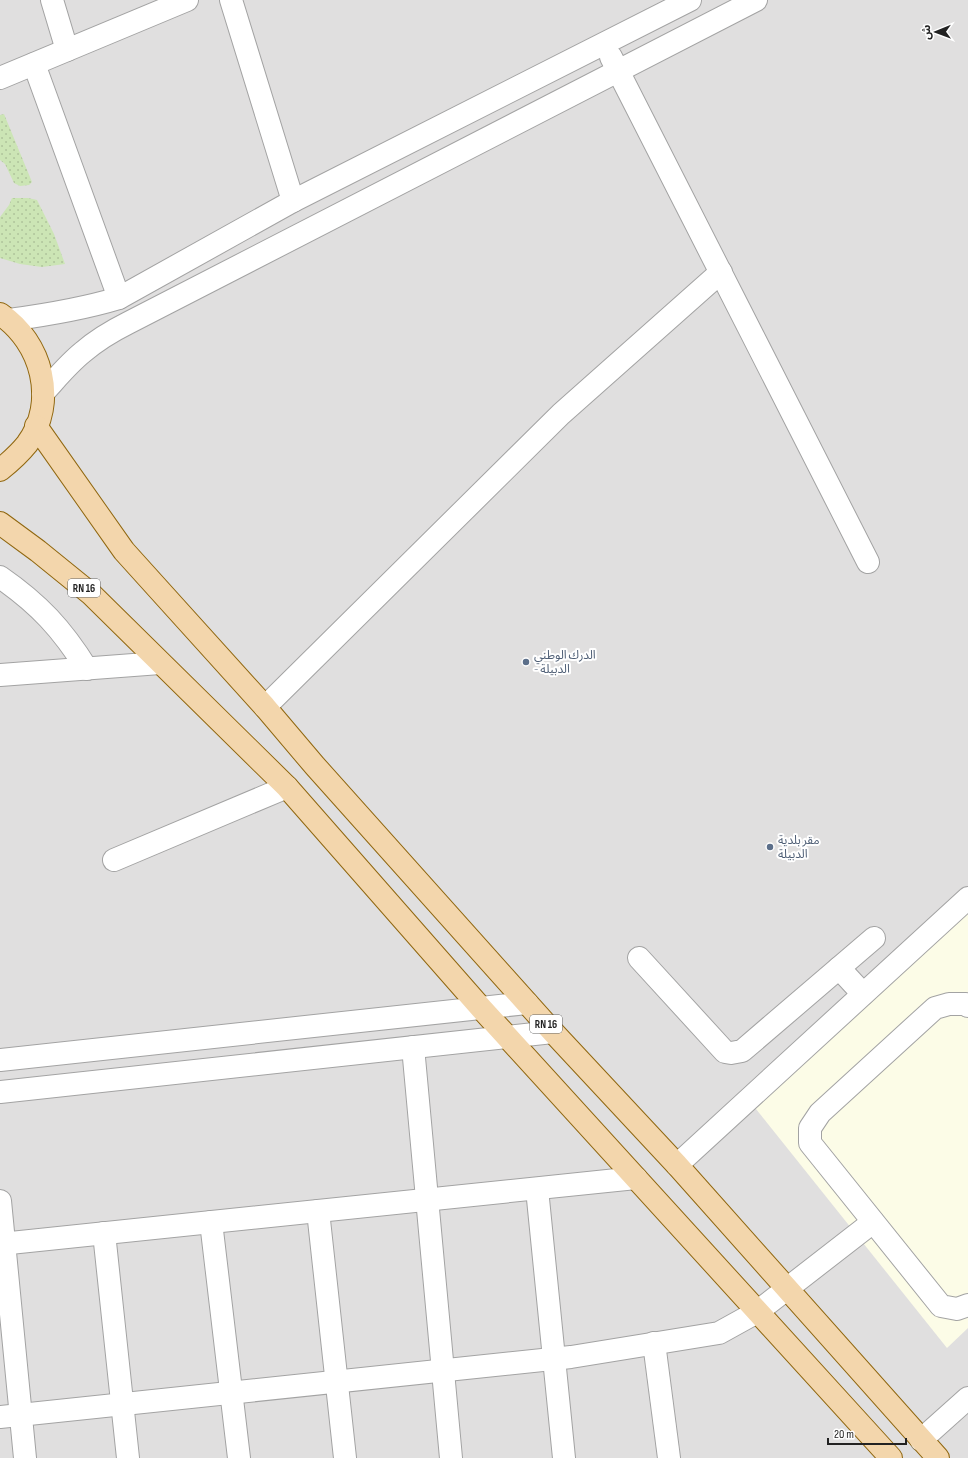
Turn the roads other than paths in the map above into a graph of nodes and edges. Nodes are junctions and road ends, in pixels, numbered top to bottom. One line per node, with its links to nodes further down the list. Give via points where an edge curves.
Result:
1 (52, 0): 7 (street)
2 (187, 0): 7 (street)
3 (231, 0): 11 (street)
4 (690, 0): 6 (street)
5 (756, 0): 9 (street)
6 (604, 44): 9 (street); 11 (street)
7 (67, 50): 8 (street)
8 (34, 64): 10 (street); 13 (street)
9 (618, 70): 12 (street); 15 (street, via 116,329 82,352)
10 (0, 78)
11 (293, 201): 13 (street)
12 (721, 272): 19 (street); 24 (street, via 561,414)
13 (119, 298): 14 (street, via 65,312)
14 (4, 317): 15 (main road, via 21,331 30,345 37,360)
15 (43, 393): 16 (main road)
16 (36, 426): 17 (main road, via 28,443); 24 (main road, RN 16, via 124,551)
17 (0, 470)
18 (0, 523): 21 (main road, RN 16, via 91,594)
19 (868, 562)
20 (0, 577): 22 (street, via 20,590 58,626)
21 (160, 663): 22 (street); 26 (main road, RN 16)
22 (87, 669): 23 (street)
23 (0, 675)
24 (265, 707): 25 (main road, RN 16)
25 (315, 766): 26 (main road); 33 (main road, RN 16)
26 (287, 787): 27 (street); 35 (main road, RN 16)
27 (114, 860)
28 (968, 898): 32 (street)
29 (874, 938): 31 (street)
30 (639, 958): 31 (street, via 725,1052 731,1053 742,1051)
31 (840, 968): 32 (street)
32 (863, 994): 43 (street)
33 (527, 1003): 35 (street); 36 (main road, RN 16)
34 (968, 1006): 50 (street, via 949,1004 935,1008 820,1113 810,1128 810,1143)
35 (481, 1008): 37 (main road, RN 16); 38 (street)
36 (553, 1032): 37 (street); 43 (main road, RN 16)
37 (508, 1037): 39 (street); 44 (main road, RN 16)
38 (162, 1042): 40 (street); 41 (street)
39 (413, 1047): 41 (street); 46 (street)
40 (0, 1060)
41 (165, 1074): 42 (street)
42 (0, 1092)
43 (677, 1165): 53 (main road, RN 16)
44 (636, 1178): 45 (street); 55 (main road, RN 16)
45 (536, 1189): 46 (street); 57 (street)
46 (427, 1200): 48 (street); 58 (street)
47 (0, 1201): 52 (street)
48 (318, 1211): 49 (street); 59 (street)
49 (211, 1222): 51 (street); 60 (street)
50 (873, 1222): 53 (street); 54 (street, via 941,1306 957,1309)
51 (104, 1233): 52 (street); 62 (street)
52 (2, 1244): 63 (street)
53 (788, 1289): 55 (street); 65 (main road, RN 16)
54 (968, 1305)
55 (757, 1312): 56 (street, via 719,1333); 73 (main road, RN 16)
56 (654, 1343): 57 (street); 72 (street)
57 (554, 1359): 58 (street); 71 (street)
58 (443, 1370): 59 (street); 70 (street)
59 (336, 1381): 60 (street); 69 (street)
60 (231, 1393): 62 (street); 68 (street)
61 (968, 1398): 65 (street)
62 (122, 1404): 63 (street); 67 (street)
63 (22, 1414): 64 (street); 66 (street)
64 (0, 1417)
65 (921, 1440): 74 (main road, RN 16)
66 (25, 1458)
67 (128, 1458)
68 (239, 1458)
69 (345, 1458)
70 (451, 1458)
71 (564, 1458)
72 (669, 1458)
73 (891, 1458)
74 (938, 1458)

